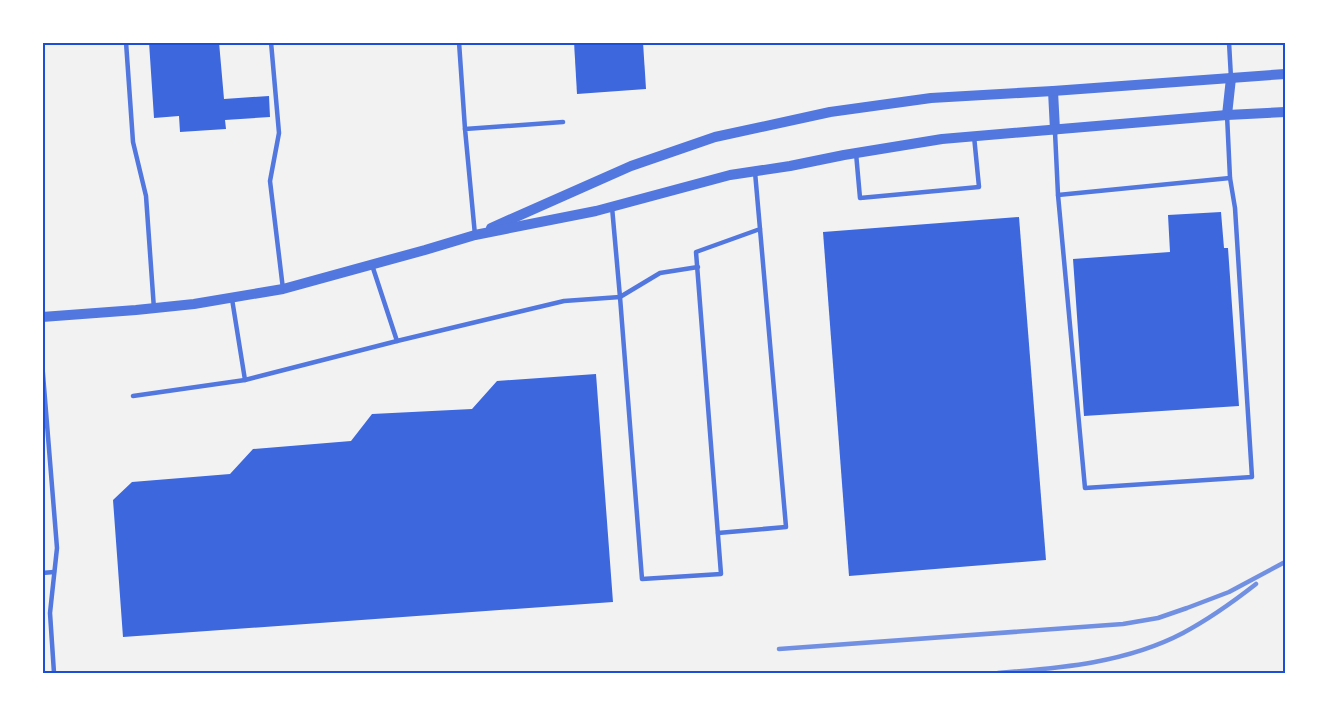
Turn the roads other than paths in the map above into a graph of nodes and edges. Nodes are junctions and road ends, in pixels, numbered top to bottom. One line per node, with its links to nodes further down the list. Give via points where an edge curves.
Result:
1 (126, 42): 26 (lane, via 133,142 146,196)
2 (271, 42): 23 (lane, via 279,133 270,181)
3 (459, 42): 11 (lane)
4 (1228, 42): 6 (lane)
5 (1285, 74): 6 (street)
6 (1231, 78): 7 (street); 9 (street)
7 (1053, 91): 12 (street); 20 (street, via 931,98 830,112 715,137 631,166)
8 (1285, 112): 9 (street)
9 (1227, 115): 12 (street); 16 (lane)
10 (563, 122): 11 (lane)
11 (465, 129): 20 (lane)
12 (1055, 130): 13 (street); 17 (lane)
13 (974, 136): 14 (street); 14 (lane, via 979,187 860,198)
14 (856, 153): 15 (street)
15 (755, 171): 18 (street); 19 (lane)
16 (1230, 178): 17 (lane); 17 (lane, via 1252,477 1085,489)
17 (1058, 195)
18 (612, 207): 20 (street); 24 (lane)
19 (760, 229): 22 (lane, via 696,252); 32 (lane, via 786,527)
20 (475, 235): 21 (street)
21 (372, 265): 23 (street); 28 (lane)
22 (698, 267): 24 (lane, via 660,273); 32 (lane)
23 (283, 290): 25 (street)
24 (620, 297): 28 (lane, via 564,301); 32 (lane, via 642,579 721,574)
25 (231, 298): 26 (street); 30 (lane)
26 (154, 309): 27 (street)
27 (42, 317)
28 (397, 341): 30 (lane)
29 (42, 362): 33 (lane, via 57,548)
30 (245, 380): 31 (lane)
31 (133, 396)
32 (718, 533)
33 (54, 572): 34 (lane); 35 (lane, via 50,613)
34 (42, 573)
35 (54, 673)

